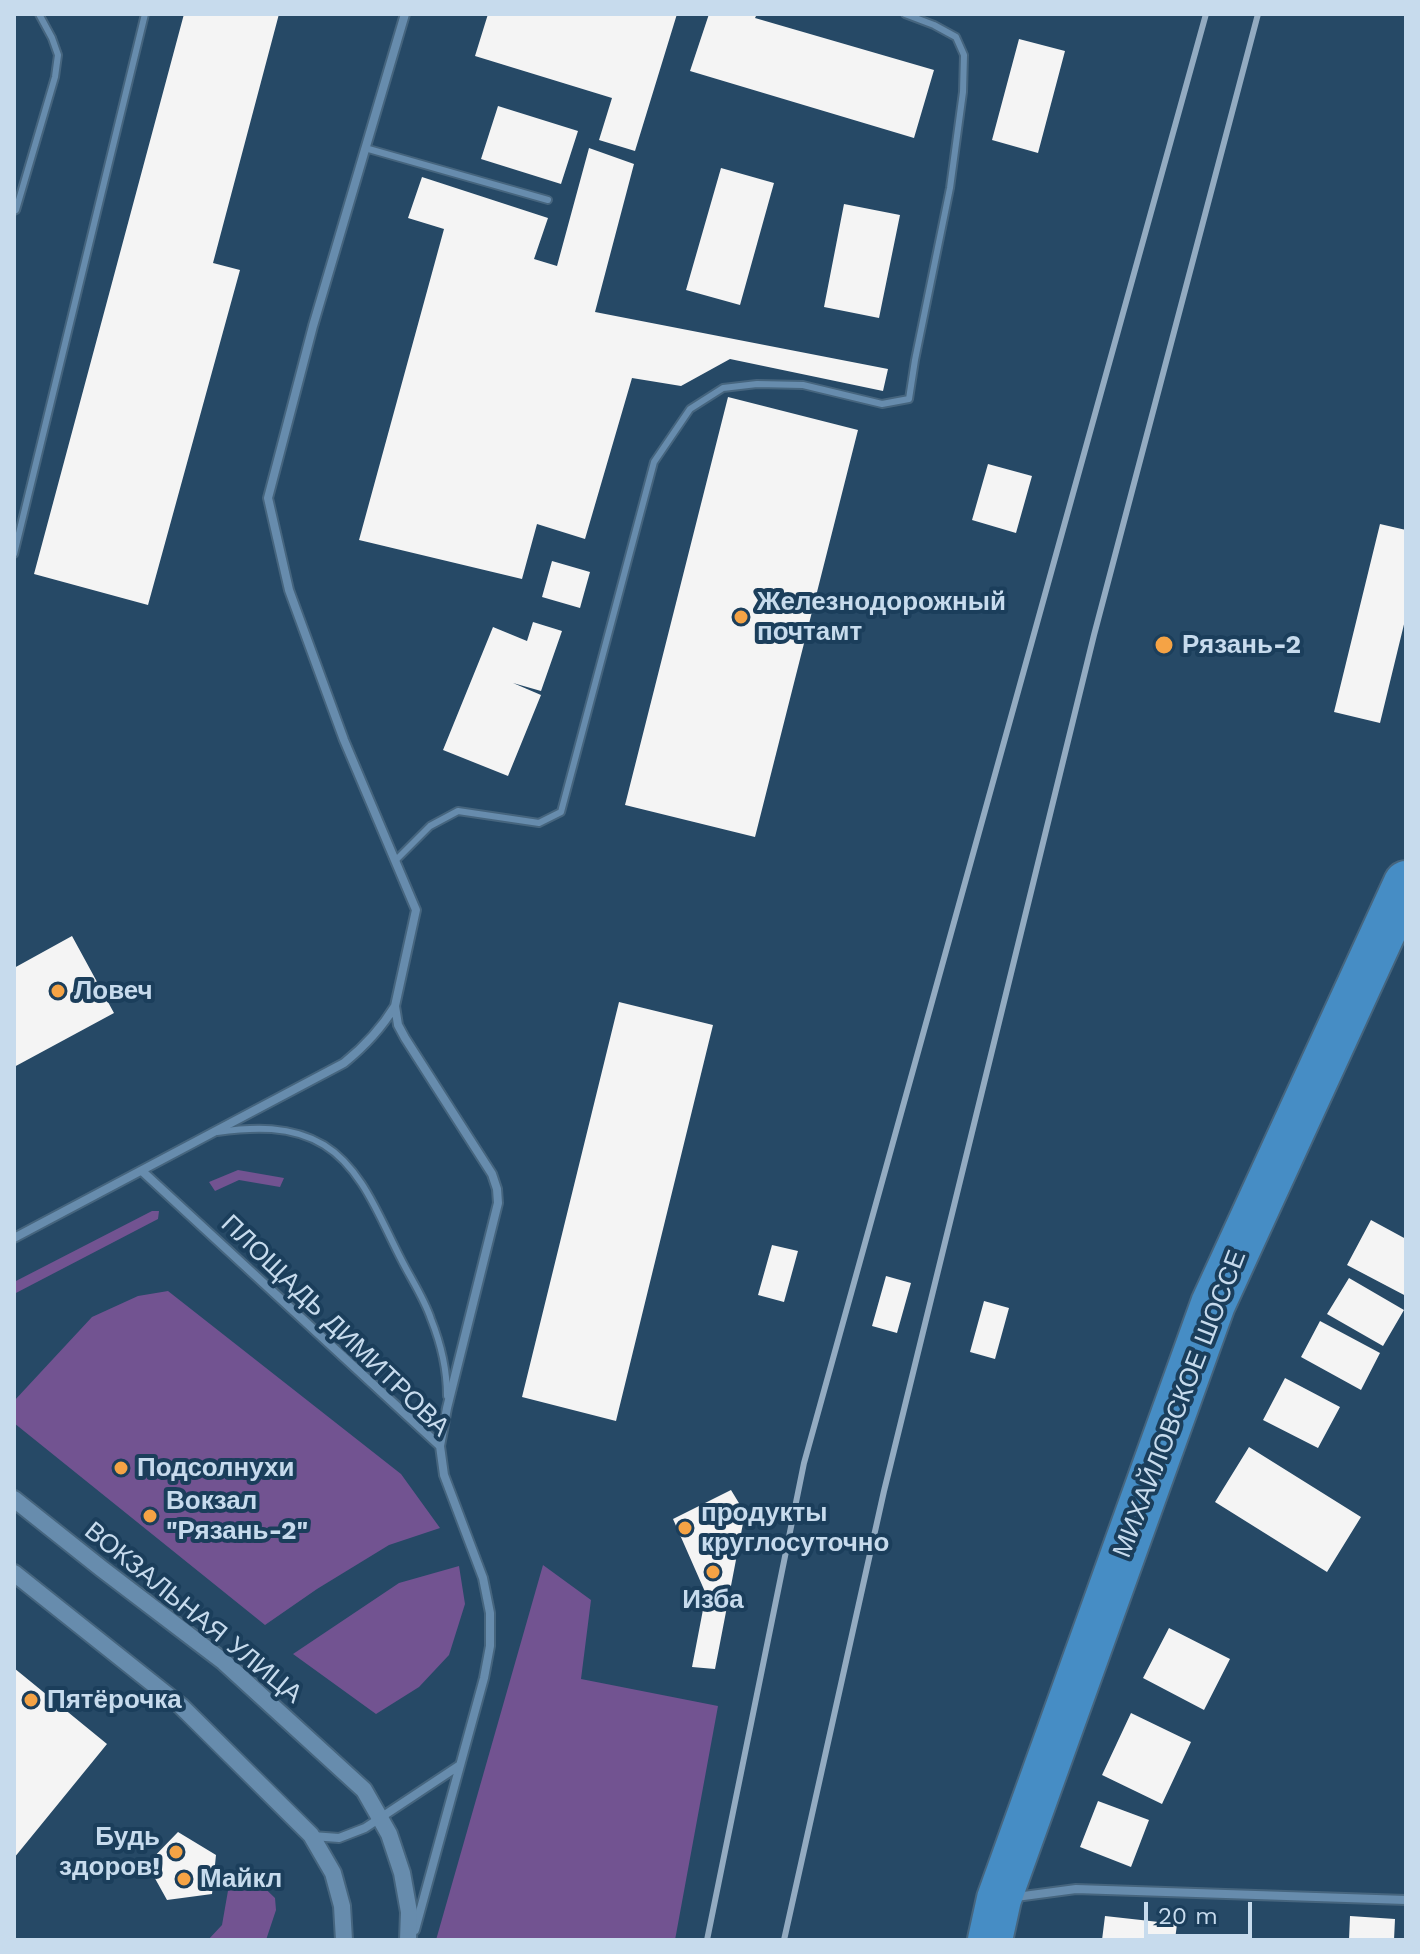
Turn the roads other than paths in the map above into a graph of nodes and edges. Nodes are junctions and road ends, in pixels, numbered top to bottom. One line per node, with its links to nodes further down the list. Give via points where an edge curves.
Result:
1 (39, 14): 7 (lane, via 58,55 57,66)
2 (145, 14): 8 (lane)
3 (405, 14): 5 (street)
4 (905, 14): 9 (lane, via 956,37 964,55 950,188 909,399 882,404 803,385 757,384 723,388 690,409 654,462 561,812 539,823 458,811 430,826)
5 (365, 148): 6 (lane); 9 (street, via 268,498 289,590 344,740)
6 (548, 200)
7 (15, 212)
8 (14, 554)
9 (396, 860): 11 (street, via 416,910)
10 (1406, 883): 23 (main road, МИХАЙЛОВСКОЕ ШОССЕ, via 1213,1304)
11 (395, 1006): 12 (street, via 383,1026 344,1063); 15 (street, via 405,1038 497,1189 498,1203)
12 (213, 1133): 13 (street); 15 (lane, via 251,1127 289,1131 343,1158 361,1182 431,1317 447,1374)
13 (142, 1171): 14 (street); 16 (street, ПЛОЩАДЬ ДИМИТРОВА)
14 (14, 1238)
15 (447, 1408): 16 (street)
16 (440, 1446): 19 (street, ПЛОЩАДЬ ДИМИТРОВА, via 444,1475 483,1578 490,1613 486,1667)
17 (14, 1499): 20 (street, ВОКЗАЛЬНАЯ УЛИЦА, via 224,1662 364,1790)
18 (14, 1573): 21 (street, via 181,1706)
19 (460, 1765): 20 (street); 25 (street, ПЛОЩАДЬ ДИМИТРОВА)
20 (380, 1818): 21 (street, via 339,1838); 25 (street, ВОКЗАЛЬНАЯ УЛИЦА, via 402,1873)
21 (311, 1835): 24 (street, via 333,1873)
22 (1406, 1900): 23 (street, via 1076,1889)
23 (995, 1920)
24 (344, 1940)
25 (410, 1940)

